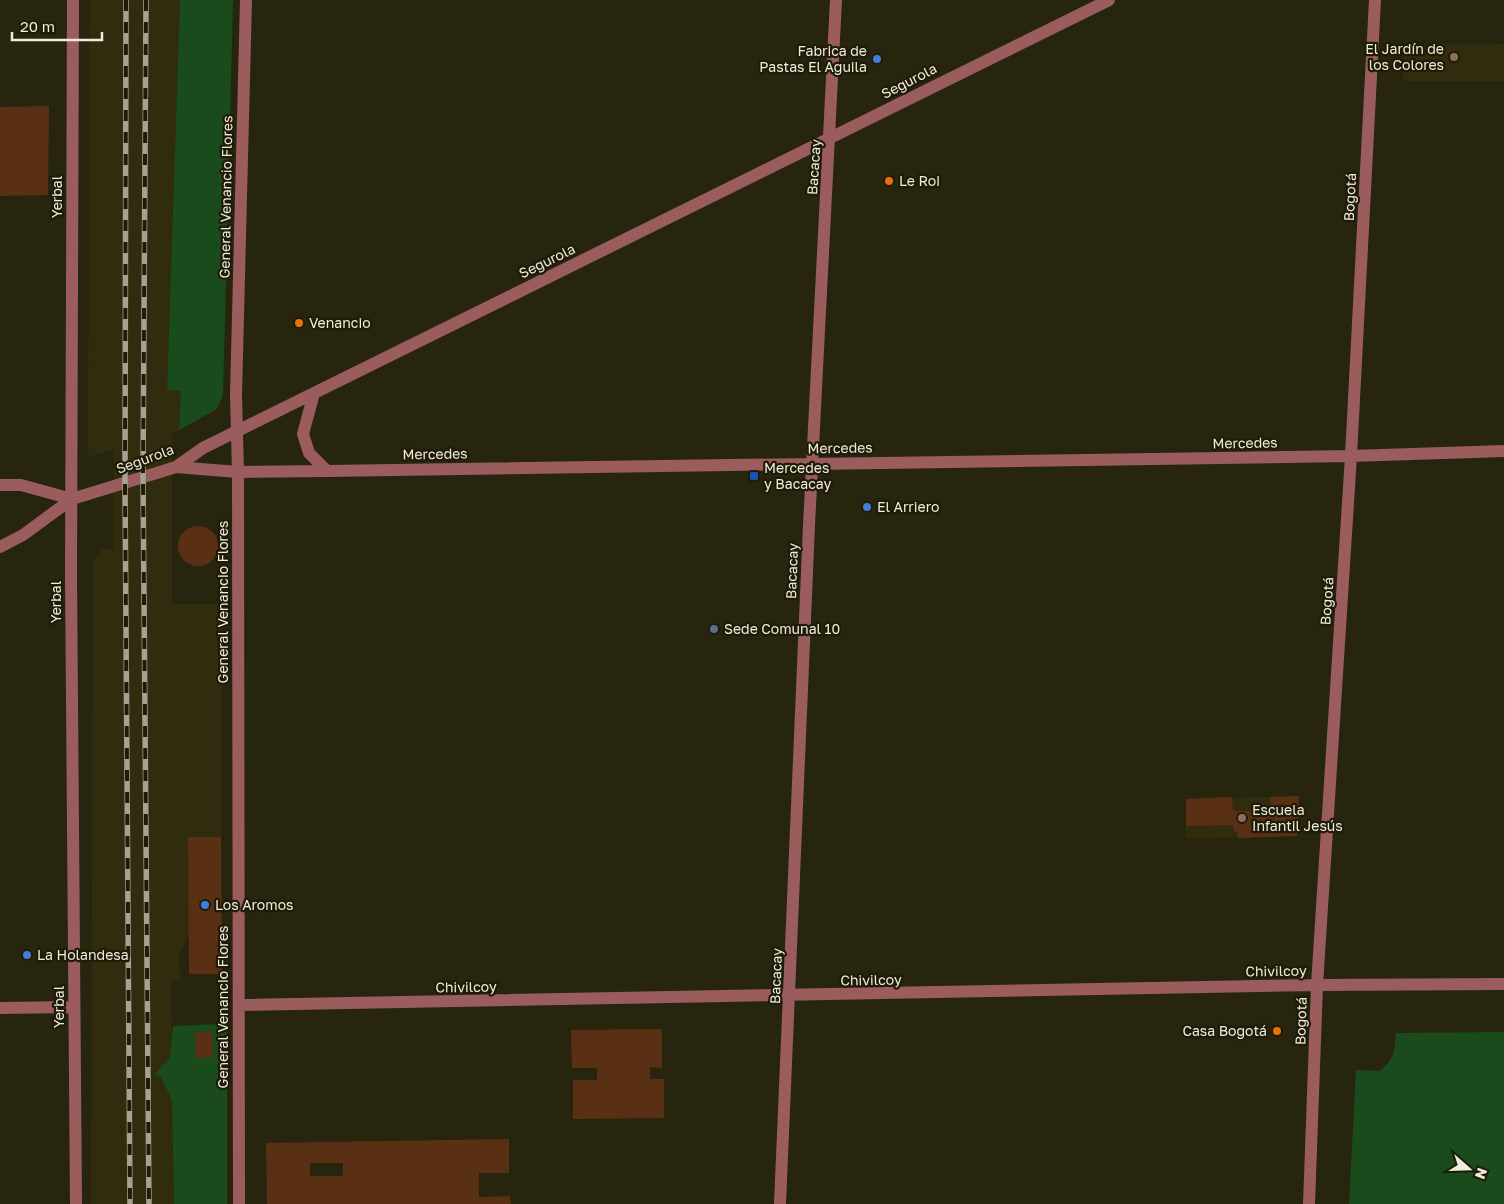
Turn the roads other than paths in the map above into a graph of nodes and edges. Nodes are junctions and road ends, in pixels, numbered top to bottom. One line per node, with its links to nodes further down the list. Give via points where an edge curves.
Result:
1 (73, 0): 16 (street, Yerbal)
2 (246, 0): 8 (street, General Venancio Flores)
3 (836, 0): 6 (street, Bacacay)
4 (1109, 0): 6 (street, Segurola)
5 (1375, 0): 10 (street, Bogotá)
6 (831, 139): 7 (street, Segurola); 11 (street, Bacacay)
7 (314, 392): 8 (street, Segurola); 13 (street, via 303,434 309,453)
8 (237, 431): 12 (street, Segurola, via 203,448); 14 (street, General Venancio Flores)
9 (1504, 451): 10 (street, Mercedes)
10 (1351, 456): 11 (street, Mercedes); 19 (street, Bogotá)
11 (813, 464): 13 (street, Mercedes); 20 (street, Bacacay)
12 (176, 467): 14 (street, Mercedes); 16 (street, Segurola)
13 (327, 471): 14 (street, Mercedes)
14 (238, 472): 21 (street, General Venancio Flores)
15 (0, 485): 16 (street, via 21,486)
16 (72, 499): 17 (street, Segurola, via 23,535); 22 (street, Yerbal)
17 (0, 547)
18 (1504, 984): 19 (street, Chivilcoy)
19 (1318, 985): 20 (street, Chivilcoy); 27 (street, Bogotá)
20 (790, 996): 21 (street, Chivilcoy); 26 (street, Bacacay)
21 (239, 1005): 25 (street, General Venancio Flores)
22 (74, 1007): 23 (street); 24 (street, Yerbal)
23 (0, 1008)
24 (76, 1204)
25 (239, 1204)
26 (780, 1204)
27 (1309, 1204)

